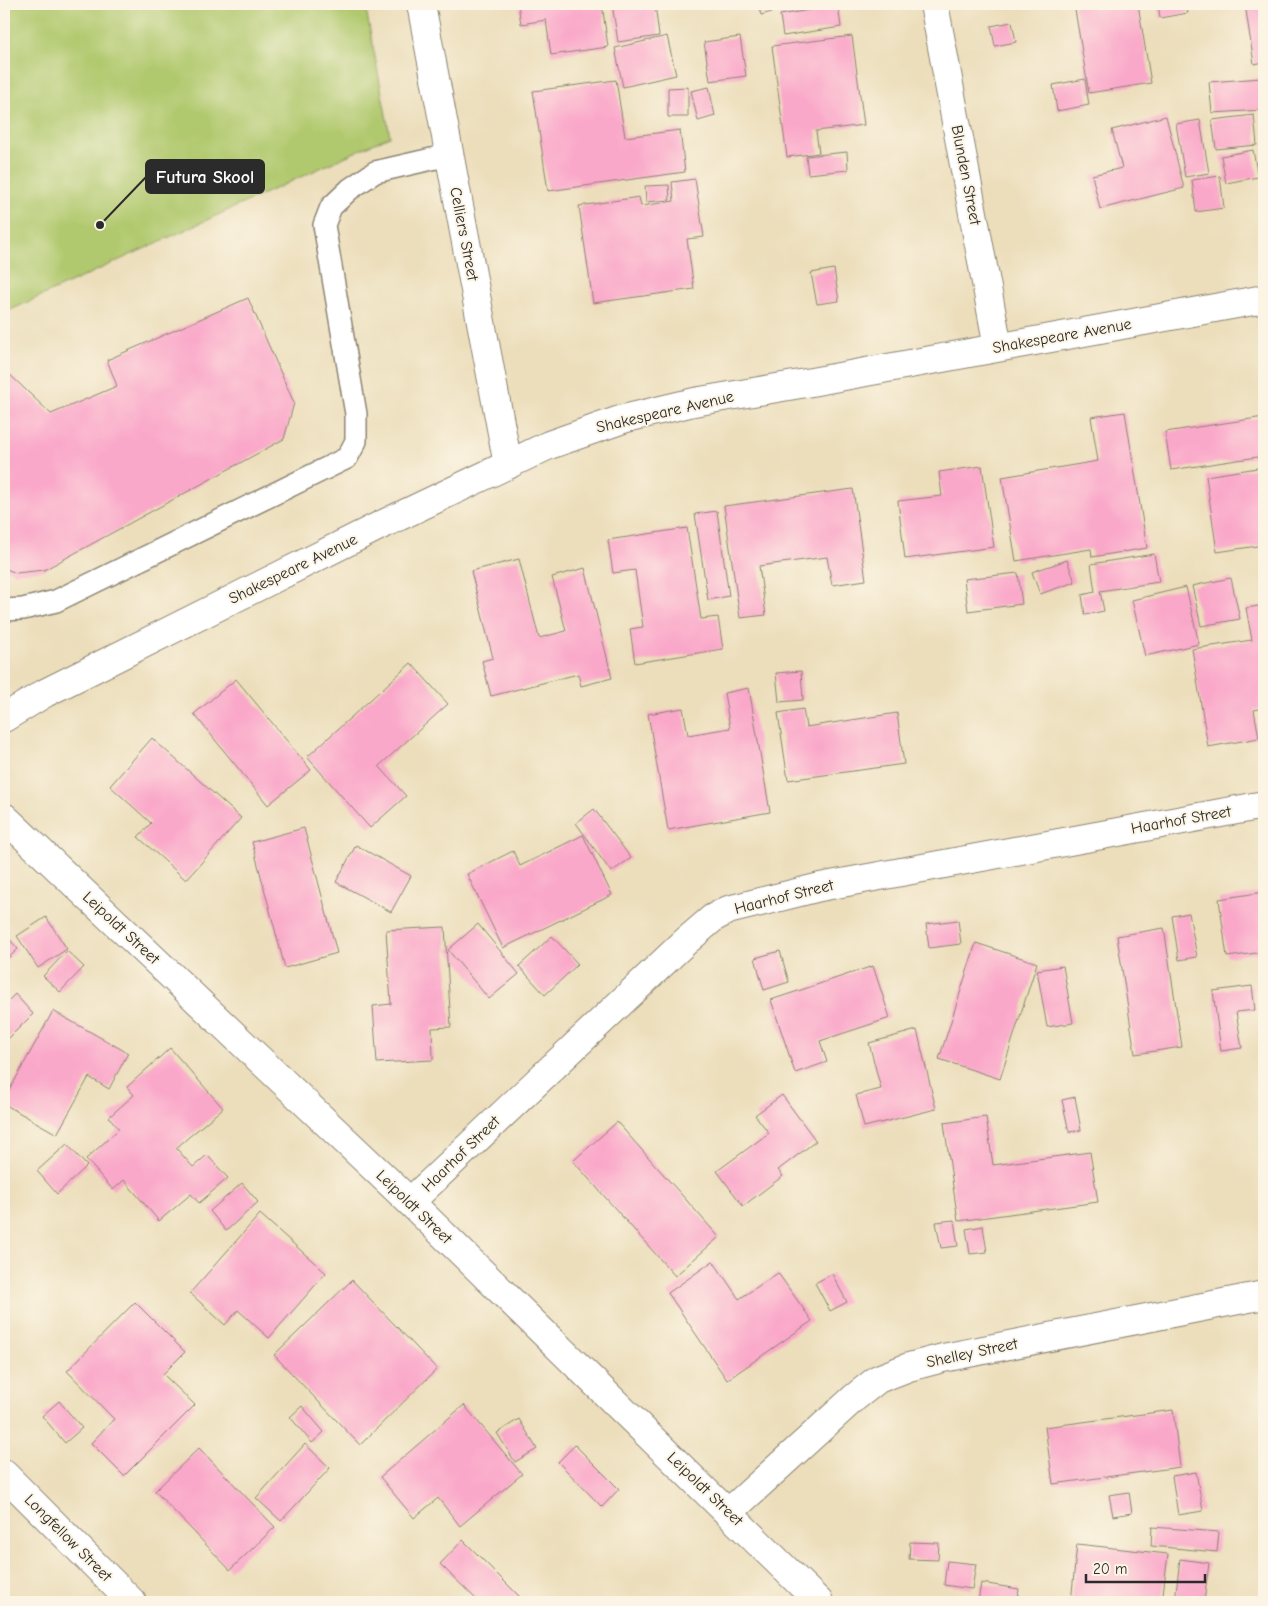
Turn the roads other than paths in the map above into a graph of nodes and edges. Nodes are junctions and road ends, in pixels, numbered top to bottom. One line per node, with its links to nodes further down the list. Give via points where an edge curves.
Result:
1 (421, 4): 3 (street, Celliers Street)
2 (934, 4): 5 (street, Blunden Street)
3 (449, 154): 6 (street, Celliers Street); 7 (lane, via 374,172 331,207 324,225 356,414 356,441 347,458 56,601)
4 (1264, 299): 5 (street, Shakespeare Avenue)
5 (998, 347): 6 (street, Shakespeare Avenue, via 694,402 623,419 549,445)
6 (508, 465): 8 (street, Shakespeare Avenue, via 127,651)
7 (4, 610)
8 (4, 718)
9 (1264, 805): 11 (street, Haarhof Street, via 820,887 728,910 684,942)
10 (4, 817): 11 (street, Leipoldt Street)
11 (410, 1202): 14 (street, Leipoldt Street)
12 (1264, 1295): 14 (street, Shelley Street, via 909,1366 878,1379 854,1398)
13 (4, 1474): 15 (street, Longfellow Street)
14 (728, 1512): 16 (street, Leipoldt Street)
15 (132, 1602)
16 (819, 1602)

